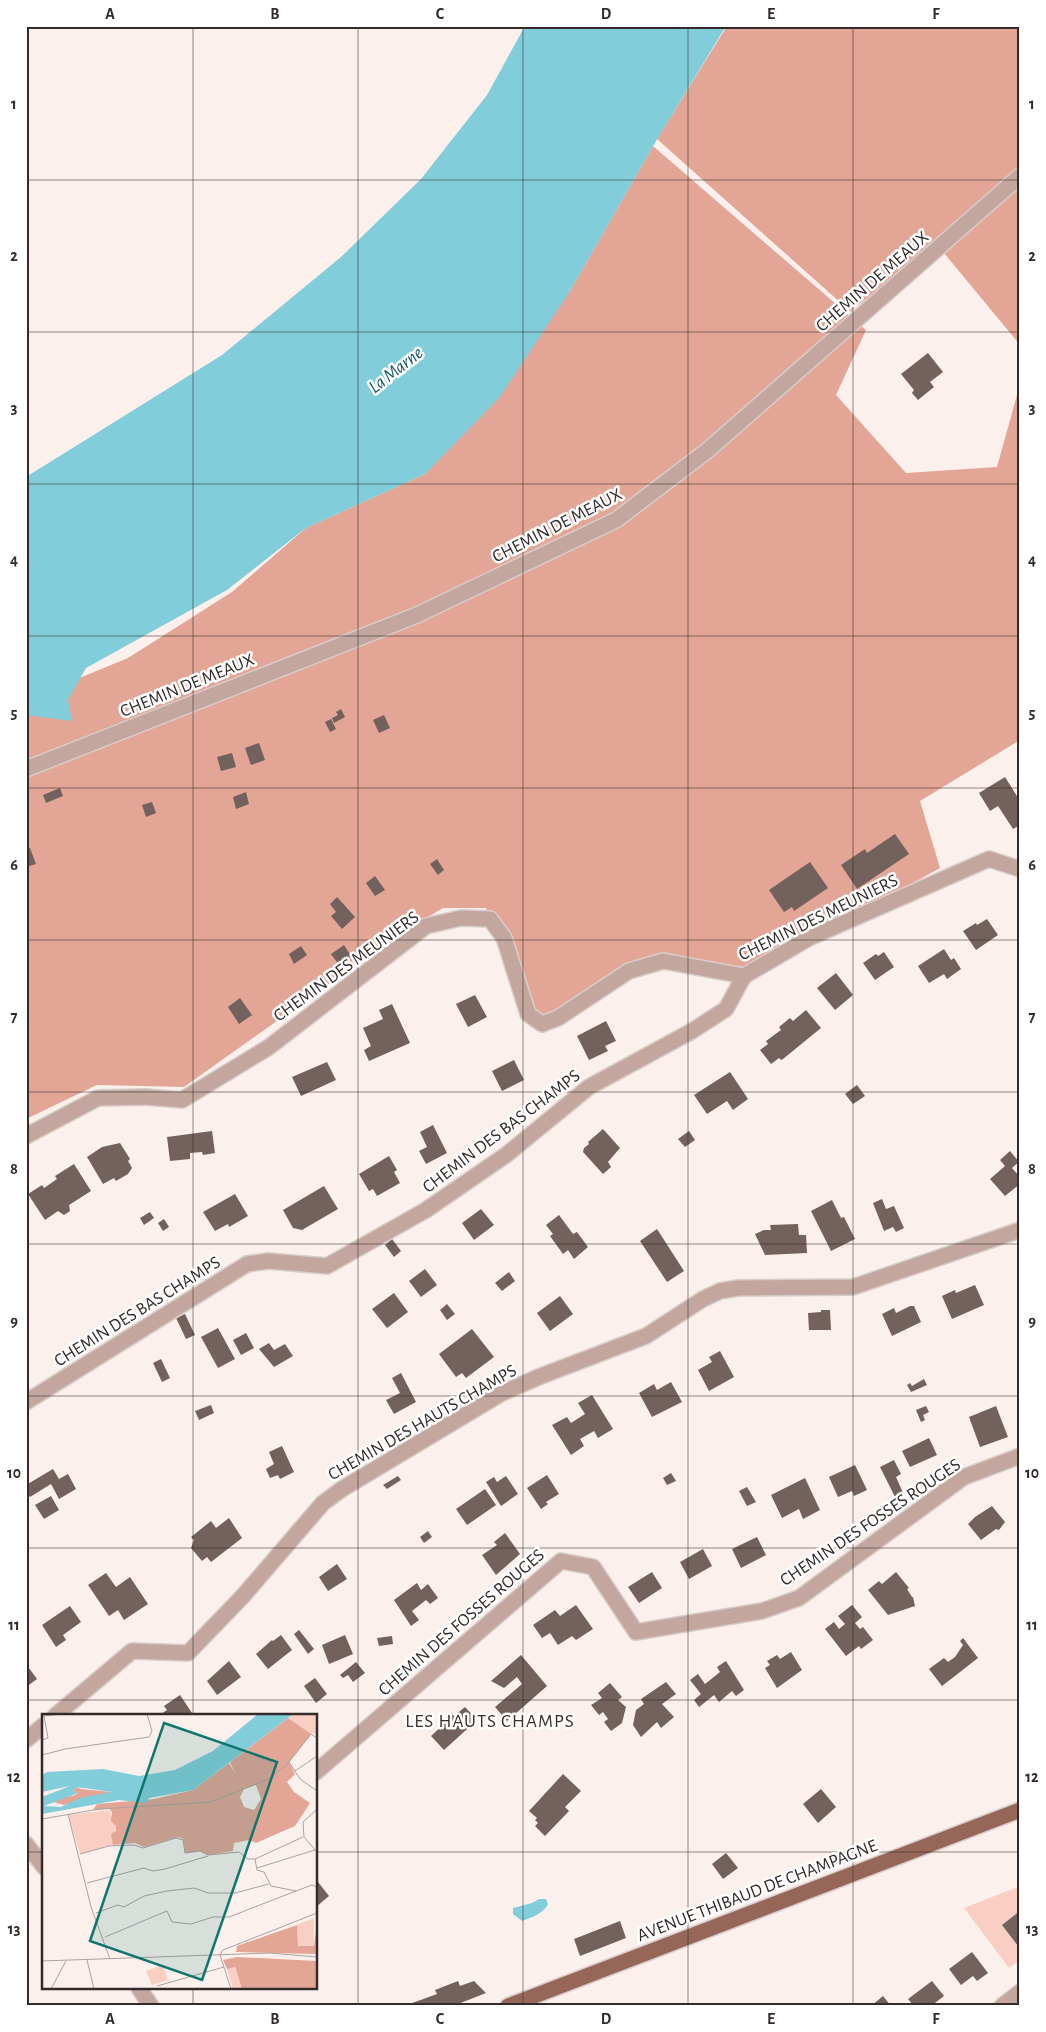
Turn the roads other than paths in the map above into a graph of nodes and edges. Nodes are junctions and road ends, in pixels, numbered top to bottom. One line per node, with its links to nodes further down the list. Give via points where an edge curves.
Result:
1 (1020, 176): 2 (street, CHEMIN DE MEAUX, via 708,450 616,520 417,615)
2 (26, 769)
3 (1020, 869): 4 (street, CHEMIN DES MEUNIERS, via 989,859 809,938)
4 (744, 976): 5 (street, CHEMIN DES MEUNIERS, via 663,961 630,970 558,1018 542,1024 528,1014 504,938 490,919 461,918 426,926 269,1046 182,1100 98,1098); 7 (street, CHEMIN DES BAS CHAMPS, via 726,1009 589,1087 506,1155 426,1210 327,1266 268,1261 247,1264)
5 (26, 1136)
6 (1020, 1230): 9 (street, CHEMIN DES HAUTS CHAMPS, via 853,1287 720,1291 702,1299 646,1336 502,1393 323,1503 188,1654 132,1651)
7 (26, 1402)
8 (1020, 1456): 12 (street, CHEMIN DES FOSSES ROUGES, via 964,1477 799,1598 762,1611 636,1632 593,1567 561,1561)
9 (57, 1714)
10 (42, 1727): 11 (street)
11 (26, 1740)
12 (318, 1770)
13 (1020, 1810): 19 (main road, AVENUE THIBAUD DE CHAMPAGNE)
14 (26, 1844): 15 (street)
15 (42, 1864)
16 (140, 1990): 18 (street)
17 (1020, 1992): 20 (street)
18 (151, 2006)
19 (508, 2006)
20 (1002, 2006)

